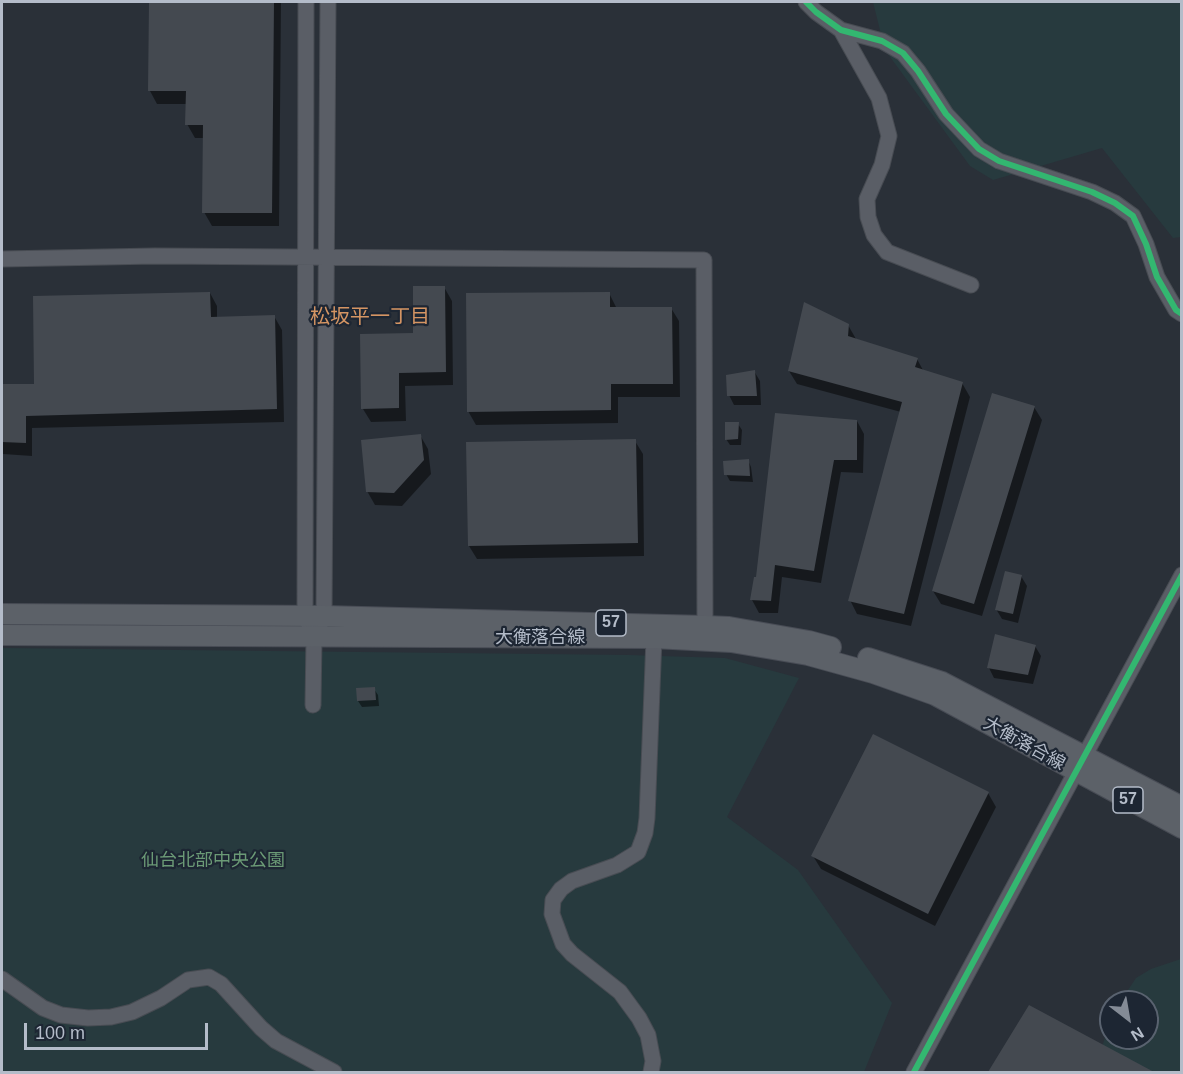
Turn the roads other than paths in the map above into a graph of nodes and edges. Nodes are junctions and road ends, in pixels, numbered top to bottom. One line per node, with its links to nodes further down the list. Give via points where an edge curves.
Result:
1 (306, 2): 5 (street)
2 (328, 2): 6 (street)
3 (806, 2): 4 (street)
4 (841, 30): 8 (street, via 879,98 890,136 867,198 874,235 887,252); 9 (street, via 882,41 903,53 946,114 979,149 999,161 1092,192 1132,216 1157,277)
5 (306, 257): 6 (street); 7 (street); 12 (street)
6 (326, 257): 12 (street); 13 (street, via 704,260)
7 (2, 259)
8 (971, 285)
9 (1182, 314)
10 (1182, 575): 18 (street)
11 (2, 614): 12 (main road, 大衡落合線 / 57)
12 (315, 616): 13 (main road, 大衡落合線 / 57); 15 (street)
13 (705, 626): 18 (main road, 大衡落合線 / 57, via 809,641 942,682)
14 (2, 635): 15 (main road, 大衡落合線 / 57)
15 (314, 638): 16 (main road, 大衡落合線 / 57); 17 (street)
16 (654, 638): 18 (main road, 大衡落合線 / 57, via 731,642 808,655 873,673 934,695); 23 (street, via 647,818 638,852 617,865 572,881 553,900 552,914 567,949 620,992 639,1018 648,1035)
17 (313, 705)
18 (1080, 764): 19 (main road, 大衡落合線 / 57); 20 (main road, 大衡落合線 / 57); 24 (street)
19 (1182, 807)
20 (1182, 828)
21 (2, 979): 22 (street, via 43,1008 88,1018 132,1012 188,980 209,977 221,984 276,1041)
22 (334, 1072)
23 (651, 1072)
24 (914, 1072)

